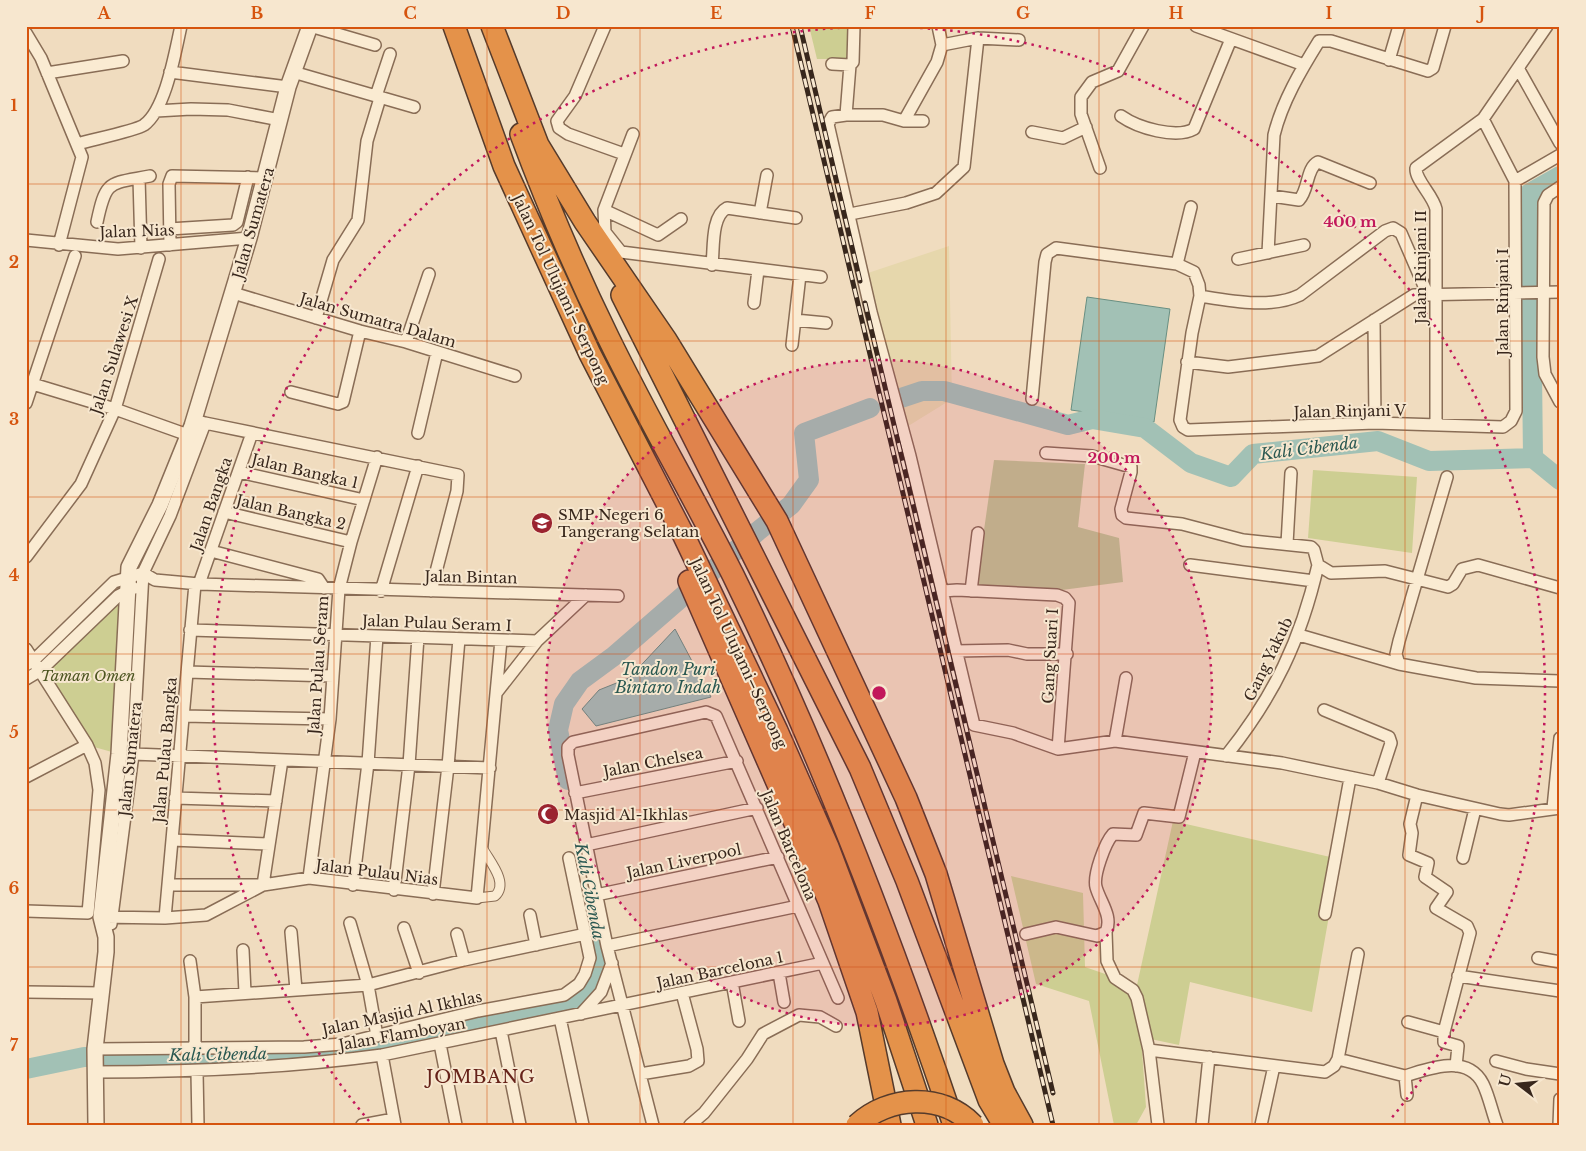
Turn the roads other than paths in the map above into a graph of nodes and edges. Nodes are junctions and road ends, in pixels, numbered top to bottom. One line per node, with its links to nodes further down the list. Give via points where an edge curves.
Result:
1 (181, 26): 28 (street)
2 (310, 26): 19 (street); 29 (street, Jalan Sumatera)
3 (454, 26): 120 (highway, Jalan Tol Ulujami–Serpong, via 504,166)
4 (480, 26): 276 (highway, Jalan Tol Ulujami–Serpong, via 549,209 609,339 732,575 798,719 909,993)
5 (492, 26): 63 (highway, via 538,145)
6 (605, 26): 46 (street, via 575,96 557,121 559,128 568,134)
7 (854, 26): 26 (street, via 853,62)
8 (938, 26): 20 (street)
9 (1143, 26): 41 (street, via 1118,71 1092,82 1083,91 1080,107)
10 (1196, 26): 14 (street)
11 (1399, 26): 22 (street)
12 (1445, 26): 22 (street, via 1430,71)
13 (1547, 26): 27 (street)
14 (1212, 29): 18 (street)
15 (26, 33): 30 (street)
16 (978, 38): 17 (street); 20 (street); 59 (street, via 964,167 936,193 906,203)
17 (1019, 40)
18 (1232, 40): 25 (street); 36 (street, via 1194,129 1188,132 1157,131 1133,124)
19 (375, 45)
20 (942, 45): 40 (street, via 934,70)
21 (390, 54): 32 (street)
22 (1389, 60): 25 (street, via 1326,40 1319,41)
23 (123, 61): 30 (street)
24 (832, 64): 26 (street)
25 (1304, 64): 55 (street, via 1274,135)
26 (850, 65): 35 (street)
27 (1518, 68): 37 (street); 44 (street)
28 (170, 72): 31 (street); 34 (street)
29 (293, 72): 31 (street, Jalan Sumatera); 32 (street)
30 (47, 73): 45 (street)
31 (288, 87): 38 (street, Jalan Sumatera)
32 (378, 97): 33 (street); 88 (street, via 367,141 358,220 333,260)
33 (414, 107)
34 (156, 111): 38 (street, via 228,110); 45 (street, via 143,126)
35 (846, 115): 40 (street, via 883,115); 59 (street, via 832,118 828,124)
36 (1121, 116)
37 (1483, 119): 52 (street); 85 (street, Jalan Rinjani II, via 1416,168 1433,196 1436,209)
38 (280, 120): 51 (street, Jalan Sumatera)
39 (923, 121): 40 (street)
40 (904, 122)
41 (1086, 127): 42 (street, via 1063,138); 48 (street)
42 (1032, 132)
43 (633, 134): 46 (street)
44 (1560, 143)
45 (77, 144): 67 (street, via 82,157 80,169)
46 (624, 154): 57 (street)
47 (1560, 155): 52 (street)
48 (1100, 168)
49 (767, 176): 58 (street)
50 (248, 177): 51 (street); 64 (street, via 237,222 233,225); 64 (street, via 172,176 169,184)
51 (266, 178): 65 (street, Jalan Sumatera)
52 (1515, 182): 81 (street, Jalan Rinjani I)
53 (1370, 183): 55 (street, via 1318,162 1312,167 1300,200)
54 (1560, 188): 82 (street, via 1548,195 1544,203)
55 (1272, 196): 71 (street)
56 (1191, 207): 75 (street)
57 (604, 210): 61 (street, via 658,235); 76 (street, via 605,232 621,252)
58 (760, 213): 60 (street); 76 (street, via 728,208 721,211)
59 (850, 214): 135 (street, via 871,312)
60 (796, 218)
61 (681, 219)
62 (97, 222): 70 (street, via 106,188 145,177)
63 (585, 222): 278 (highway, via 860,768 907,881 990,1100); 279 (highway, via 666,340 777,521 906,798 936,874 993,1064)
64 (170, 229): 68 (street)
65 (249, 238): 68 (street, Jalan Nias); 84 (street, Jalan Sumatera)
66 (26, 240): 67 (street, Jalan Nias)
67 (59, 245): 70 (street, Jalan Nias)
68 (170, 245): 70 (street, Jalan Nias)
69 (1304, 245): 71 (street)
70 (142, 248)
71 (1268, 253): 74 (street)
72 (75, 256): 98 (street)
73 (160, 259): 103 (street, Jalan Sulawesi X)
74 (1238, 259)
75 (1177, 264): 86 (street, via 1194,272); 100 (street, via 1052,249 1045,262)
76 (712, 265): 77 (street)
77 (758, 270): 79 (street); 87 (street)
78 (429, 274): 93 (street)
79 (800, 275): 80 (street); 89 (street)
80 (821, 277)
81 (1520, 292): 82 (street); 85 (street); 104 (street, Jalan Rinjani I, via 1516,411)
82 (1539, 292): 83 (street); 101 (street, via 1545,374)
83 (1560, 292)
84 (233, 293): 88 (street, Jalan Sumatra Dalam); 105 (street, Jalan Sumatera)
85 (1431, 293): 86 (street, via 1402,233 1393,228 1289,300 1259,302); 90 (street, via 1414,295); 107 (street, Jalan Rinjani II)
86 (1200, 296): 96 (street)
87 (754, 303)
88 (316, 318): 92 (street, Jalan Sumatra Dalam)
89 (795, 320): 91 (street); 94 (street)
90 (1374, 320): 96 (street, via 1326,353 1312,358 1228,367); 106 (street)
91 (826, 323)
92 (360, 331): 93 (street, Jalan Sumatra Dalam); 99 (street, via 344,402 338,404)
93 (406, 342): 95 (street, Jalan Sumatra Dalam)
94 (792, 345)
95 (437, 352): 97 (street, Jalan Sumatra Dalam); 109 (street)
96 (1187, 362): 106 (street, Jalan Rinjani V, via 1180,420 1188,430)
97 (515, 376)
98 (30, 384): 102 (street); 103 (street)
99 (291, 392)
100 (1032, 399)
101 (1560, 402)
102 (26, 403)
103 (115, 409): 110 (street); 124 (street, Jalan Sulawesi X, via 81,484)
104 (1512, 421): 107 (street, Jalan Rinjani V, via 1503,427)
105 (199, 422): 108 (street); 110 (street, Jalan Sumatera); 128 (street, Jalan Sumatera, via 170,516)
106 (1376, 423): 107 (street, Jalan Rinjani V)
107 (1436, 425)
108 (252, 433): 112 (street); 114 (street, Jalan Bangka)
109 (418, 433)
110 (188, 435): 128 (street, Jalan Sumatera, via 160,505 132,557)
111 (1046, 453): 122 (street, via 1092,456 1131,466 1121,509 1126,518 1182,524 1242,540)
112 (377, 457): 113 (street); 117 (street, Jalan Pulau Seram)
113 (418, 466): 134 (street); 137 (street, via 455,473 460,479)
114 (238, 472): 117 (street, Jalan Bangka 1); 118 (street, Jalan Bangka)
115 (1291, 474): 122 (street)
116 (1446, 477): 127 (street)
117 (364, 500): 121 (street, Jalan Pulau Seram)
118 (224, 512): 121 (street, Jalan Bangka 2); 123 (street, Jalan Bangka)
119 (978, 533): 136 (street)
120 (679, 540): 274 (highway, via 709,625 829,901 867,1012); 275 (highway, Jalan Tol Ulujami–Serpong, via 712,595 828,847)
121 (350, 542): 133 (street, Jalan Pulau Seram)
122 (1287, 544): 126 (street, via 1314,550)
123 (211, 551): 130 (street, Jalan Bangka); 131 (street, Jalan Bintan, via 318,579)
124 (26, 557)
125 (1190, 565): 129 (street)
126 (1318, 565): 127 (street, via 1331,573 1385,571); 129 (street, Gang Yakub)
127 (1418, 578): 132 (street, via 1448,587 1462,569 1478,565); 151 (street, via 1396,654)
128 (136, 581): 130 (street, Jalan Bintan); 152 (street); 167 (street, Jalan Sumatera); 206 (street, Jalan Sumatera)
129 (1314, 581): 142 (street, Gang Yakub)
130 (197, 584): 131 (street, Jalan Bintan); 140 (street, Jalan Pulau Bangka)
131 (324, 588): 133 (street, Jalan Bintan)
132 (1560, 588)
133 (339, 589): 134 (street, Jalan Bintan); 141 (street, Jalan Pulau Seram)
134 (381, 591): 137 (street, Jalan Bintan)
135 (943, 591): 136 (street, Gang Suari I); 149 (street)
136 (972, 591): 150 (street, Gang Suari I, via 1066,598)
137 (431, 592): 138 (street, Jalan Bintan)
138 (586, 595): 139 (street, Jalan Bintan); 147 (street)
139 (618, 596)
140 (190, 630): 141 (street, Jalan Pulau Seram I); 153 (street, Jalan Pulau Bangka)
141 (336, 634): 143 (street, Jalan Pulau Seram I); 154 (street, Jalan Pulau Seram)
142 (1299, 635): 151 (street); 169 (street, Gang Yakub, via 1269,696)
143 (377, 636): 144 (street, Jalan Pulau Seram I); 173 (street)
144 (418, 637): 145 (street, Jalan Pulau Seram I); 174 (street)
145 (459, 638): 146 (street, Jalan Pulau Seram I); 175 (street)
146 (501, 640): 147 (street, Jalan Pulau Seram I); 158 (street)
147 (537, 641): 158 (street)
148 (26, 649): 152 (street)
149 (956, 651): 150 (street); 165 (street, via 974,725 1013,733)
150 (1067, 654): 165 (street, Gang Suari I)
151 (1399, 664): 157 (street, via 1476,678)
152 (34, 665): 156 (street); 164 (street)
153 (187, 672): 154 (street); 160 (street, Jalan Pulau Bangka)
154 (333, 676): 161 (street, Jalan Pulau Seram)
155 (1126, 678): 163 (street)
156 (26, 679)
157 (1560, 681)
158 (496, 692): 176 (street)
159 (1324, 710): 179 (street, via 1389,737 1391,743)
160 (183, 716): 161 (street); 168 (street, Jalan Pulau Bangka)
161 (330, 719): 171 (street, Jalan Pulau Seram)
162 (1560, 738): 185 (street)
163 (1115, 741): 165 (street); 166 (street)
164 (88, 745): 177 (street); 203 (street, via 96,763 99,790 88,913)
165 (1058, 749)
166 (1196, 752): 169 (street); 210 (street, via 1179,817 1142,814 1136,835 1113,834 1107,844 1095,882)
167 (133, 754): 168 (street); 206 (street, Jalan Sumatera)
168 (179, 756): 170 (street); 182 (street, Jalan Pulau Bangka)
169 (1226, 756): 178 (street)
170 (282, 760): 171 (street); 183 (street)
171 (325, 761): 173 (street); 194 (street, Jalan Pulau Seram)
172 (736, 761): 180 (street, Jalan Chelsea); 180 (street, Jalan Barcelona, via 716,716 706,712 573,742 568,747 568,754); 184 (street, Jalan Barcelona)
173 (368, 763): 174 (street); 197 (street)
174 (409, 765): 175 (street); 198 (street)
175 (448, 766): 176 (street); 199 (street)
176 (490, 768): 190 (street)
177 (26, 778)
178 (1350, 778): 179 (street); 204 (street)
179 (1378, 783): 181 (street)
180 (575, 793): 189 (street)
181 (1416, 795): 186 (street); 227 (street, via 1410,824 1409,855 1428,863 1424,877 1446,892 1436,908 1466,926 1470,933)
182 (176, 798): 183 (street); 187 (street, Jalan Pulau Bangka)
183 (276, 801): 188 (street)
184 (757, 808): 189 (street); 191 (street, Jalan Barcelona)
185 (1556, 808): 186 (street, via 1509,815)
186 (1475, 809): 193 (street)
187 (172, 840): 188 (street); 195 (street, Jalan Pulau Bangka)
188 (269, 844): 196 (street)
189 (586, 845): 200 (street)
190 (483, 849): 201 (street); 201 (street, Jalan Pulau Nias, via 500,880 500,888 495,896)
191 (778, 857): 200 (street, Jalan Liverpool); 202 (street, Jalan Barcelona)
192 (569, 858): 213 (street, Jalan Masjid Al Ikhlas)
193 (1463, 858)
194 (309, 878): 196 (street, Jalan Pulau Nias); 197 (street, Jalan Pulau Nias)
195 (168, 885): 196 (street); 207 (street, Jalan Pulau Bangka)
196 (263, 885): 207 (street, Jalan Pulau Nias, via 212,913)
197 (353, 885): 198 (street, Jalan Pulau Nias)
198 (394, 890): 199 (street, Jalan Pulau Nias)
199 (433, 894): 201 (street, Jalan Pulau Nias)
200 (596, 895): 216 (street)
201 (477, 898)
202 (798, 906): 216 (street); 224 (street, Jalan Barcelona)
203 (26, 912)
204 (1325, 914)
205 (530, 915): 215 (street)
206 (106, 917): 207 (street, Jalan Pulau Nias); 233 (street, Jalan Sumatera)
207 (164, 918)
208 (350, 923): 229 (street)
209 (404, 928): 225 (street)
210 (1107, 928): 214 (street, via 1097,936 1058,927); 250 (street, via 1107,961 1115,978 1133,990 1137,998)
211 (291, 932): 230 (street)
212 (457, 934): 220 (street)
213 (586, 934): 215 (street); 247 (street, Jalan Masjid Al Ikhlas, via 590,958 588,967 570,993 478,1011)
214 (1026, 934)
215 (536, 945): 220 (street)
216 (607, 946): 223 (street)
217 (243, 950): 234 (street)
218 (1358, 954): 253 (street)
219 (1538, 958): 222 (street)
220 (464, 960): 225 (street)
221 (190, 961): 236 (street)
222 (1560, 962)
223 (612, 963): 239 (street); 240 (street, via 601,992)
224 (823, 964): 226 (street, Jalan Barcelona 1); 237 (street, Jalan Barcelona)
225 (419, 973): 229 (street)
226 (780, 973): 228 (street, Jalan Barcelona 1); 238 (street)
227 (1458, 976): 231 (street); 246 (street)
228 (732, 982): 235 (street, Jalan Barcelona 1); 242 (street)
229 (368, 985): 230 (street); 247 (street)
230 (296, 990): 234 (street)
231 (1560, 991)
232 (26, 992): 233 (street)
233 (102, 993): 255 (street, Jalan Sumatera)
234 (245, 993): 236 (street)
235 (682, 993): 239 (street, Jalan Barcelona 1); 259 (street, via 698,1049 698,1061 689,1066)
236 (195, 997): 249 (street)
237 (838, 998)
238 (784, 1002)
239 (624, 1006): 240 (street, Jalan Flamboyan); 259 (street)
240 (582, 1014): 241 (street, Jalan Flamboyan)
241 (560, 1018): 245 (street, Jalan Flamboyan); 271 (street)
242 (739, 1021)
243 (1408, 1022): 246 (street)
244 (836, 1026): 272 (street, via 820,1017 799,1015 763,1034 704,1113)
245 (501, 1031): 248 (street, Jalan Flamboyan); 270 (street)
246 (1444, 1032): 257 (street, via 1444,1042 1458,1046)
247 (378, 1036): 249 (street, Jalan Masjid Al Ikhlas, via 342,1044 304,1047)
248 (440, 1044): 251 (street, Jalan Flamboyan); 269 (street)
249 (195, 1048): 255 (street, Jalan Masjid Al Ikhlas)
250 (1149, 1050): 252 (street); 280 (street)
251 (382, 1055): 258 (street, Jalan Flamboyan, via 316,1064); 264 (street)
252 (1209, 1057): 256 (street); 281 (street)
253 (1338, 1059): 256 (street, via 1325,1072); 261 (street)
254 (1496, 1061): 260 (street)
255 (95, 1062): 258 (street, Jalan Flamboyan); 266 (street, Jalan Sumatera)
256 (1274, 1066): 282 (street)
257 (1456, 1066): 261 (street, via 1447,1065); 283 (street, via 1471,1072 1482,1083)
258 (197, 1072): 267 (street)
259 (640, 1074): 265 (street)
260 (1560, 1074)
261 (1404, 1076): 262 (street)
262 (1407, 1095)
263 (1560, 1100): 284 (street)
264 (395, 1122): 268 (street)
265 (649, 1124)
266 (96, 1125)
267 (198, 1125)
268 (362, 1125)
269 (456, 1125)
270 (520, 1125)
271 (583, 1125)
272 (690, 1125)
273 (857, 1125): 277 (highway, bridge, via 869,1114 890,1104 908,1102 950,1109)
274 (890, 1125)
275 (928, 1125)
276 (954, 1125)
277 (973, 1125)
278 (1004, 1125)
279 (1022, 1125)
280 (1158, 1125)
281 (1202, 1125)
282 (1261, 1125)
283 (1497, 1125)
284 (1559, 1125)

